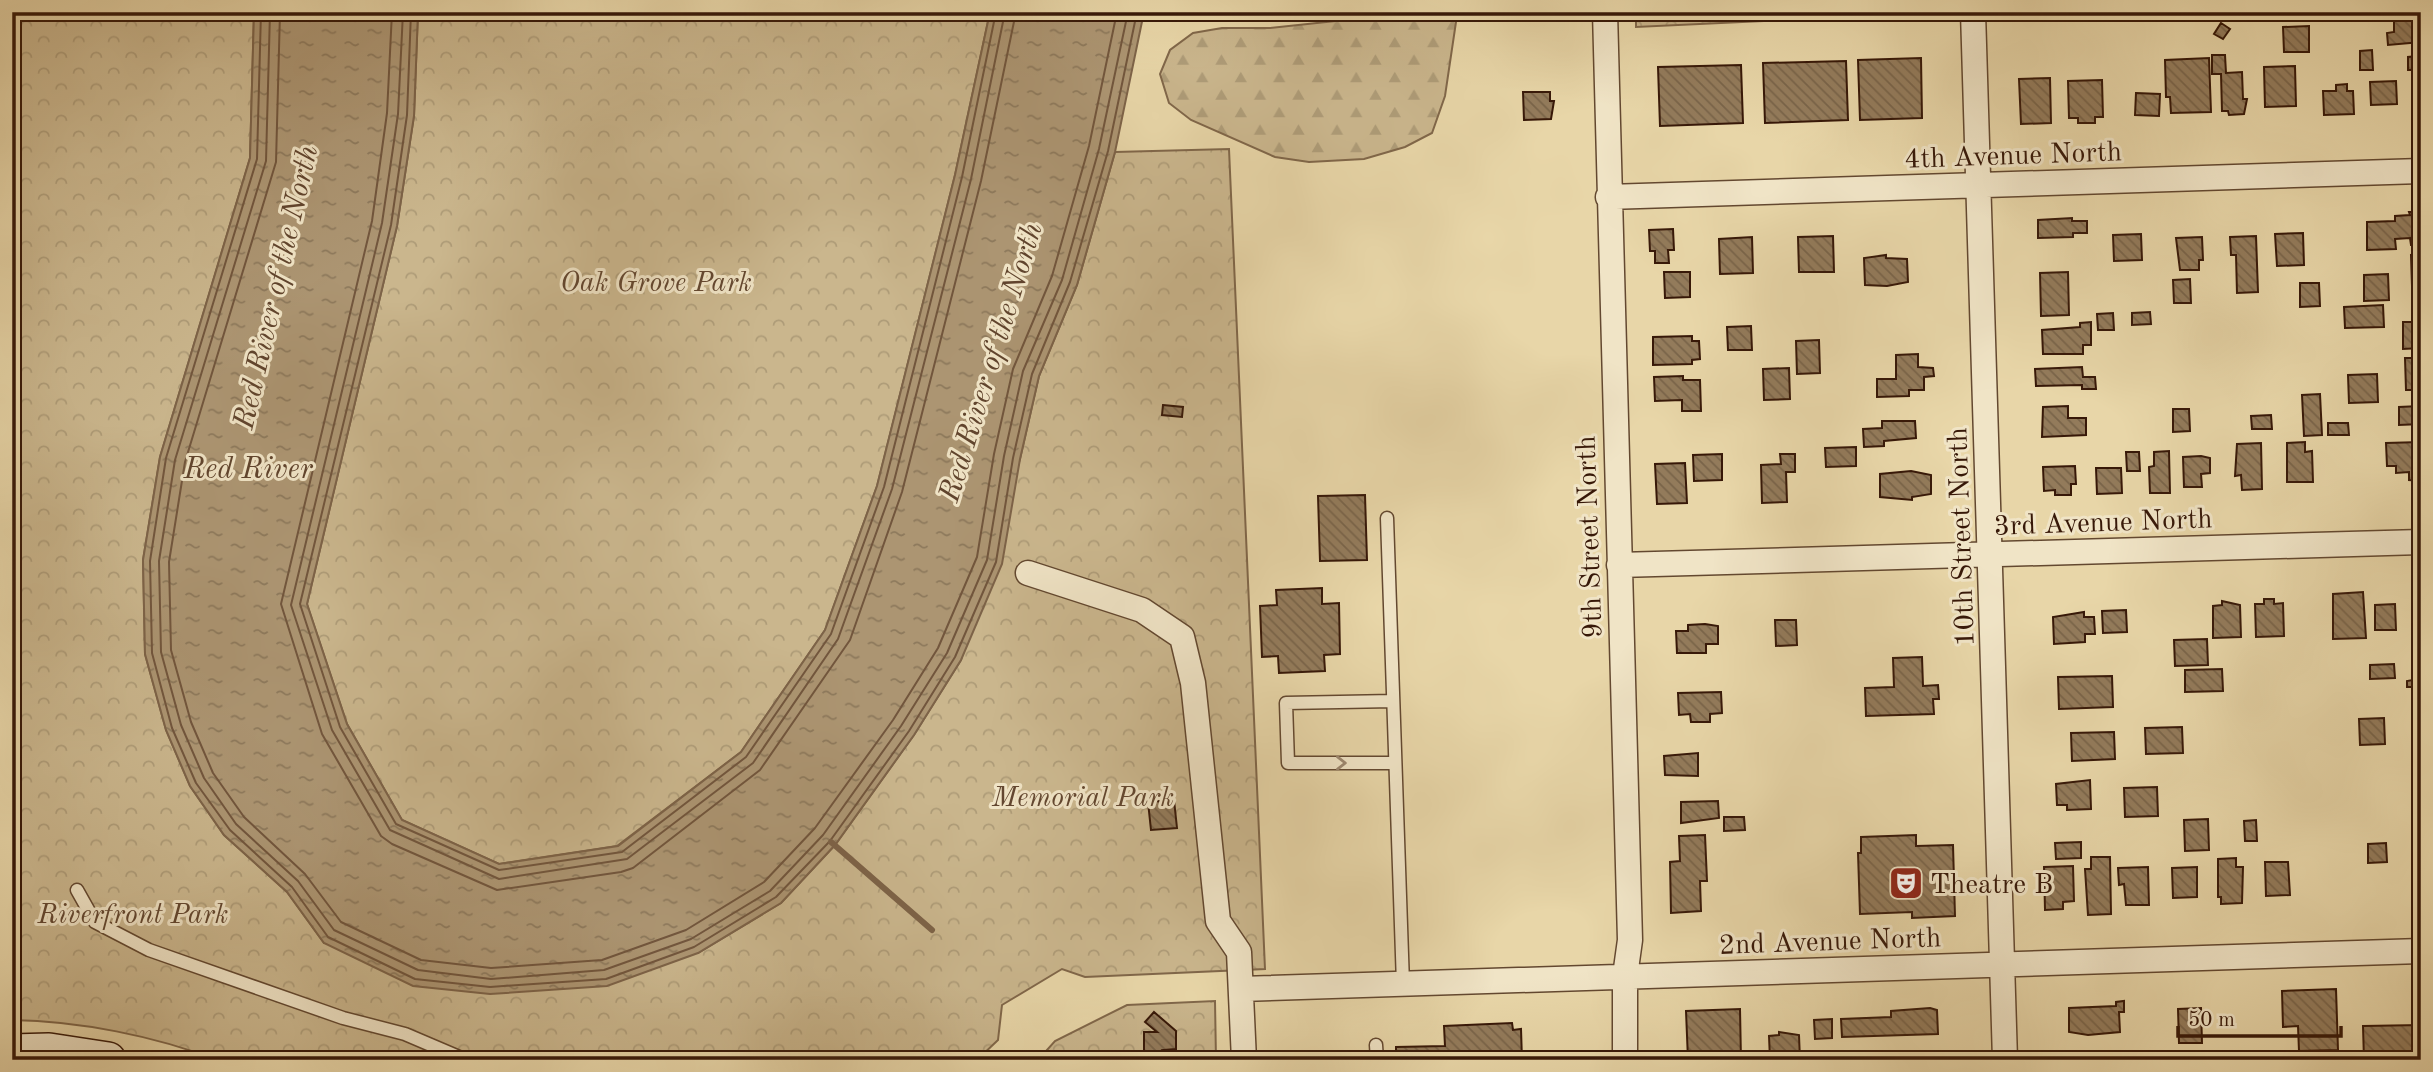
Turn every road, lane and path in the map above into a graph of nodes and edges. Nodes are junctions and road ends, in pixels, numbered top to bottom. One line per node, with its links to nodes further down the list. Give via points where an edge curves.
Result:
1 (1605, 12): 5 (street, 9th Street North)
2 (1973, 12): 4 (street, 10th Street North)
3 (2421, 171): 4 (street, 4th Avenue North)
4 (1979, 185): 5 (street, 4th Avenue North); 8 (street, 10th Street North)
5 (1608, 197): 9 (street, 9th Street North)
6 (1387, 518): 11 (lane)
7 (2421, 542): 8 (street, 3rd Avenue North)
8 (1990, 554): 9 (street, 3rd Avenue North); 15 (street, 10th Street North)
9 (1619, 565): 16 (street, 9th Street North, via 1630,940)
10 (1028, 573): 18 (street, via 1142,610 1182,637 1193,683 1218,921 1239,952)
11 (1392, 701): 12 (lane); 12 (lane, one-way to 12, via 1286,703 1287,763)
12 (1395, 763): 17 (lane)
13 (77, 890): 22 (lane, via 95,922 149,950 344,1018 405,1034)
14 (2421, 951): 15 (street, 2nd Avenue North)
15 (2002, 964): 16 (street, 2nd Avenue North); 26 (street, 10th Street North)
16 (1625, 976): 17 (street, 2nd Avenue North); 25 (street, 9th Street North)
17 (1403, 984): 18 (street, 2nd Avenue North)
18 (1241, 989): 23 (street)
19 (1376, 1045): 24 (lane)
20 (12, 1052): 21 (main road, via 49,1051)
21 (108, 1060)
22 (466, 1060)
23 (1244, 1060)
24 (1377, 1060)
25 (1625, 1060)
26 (2005, 1060)

